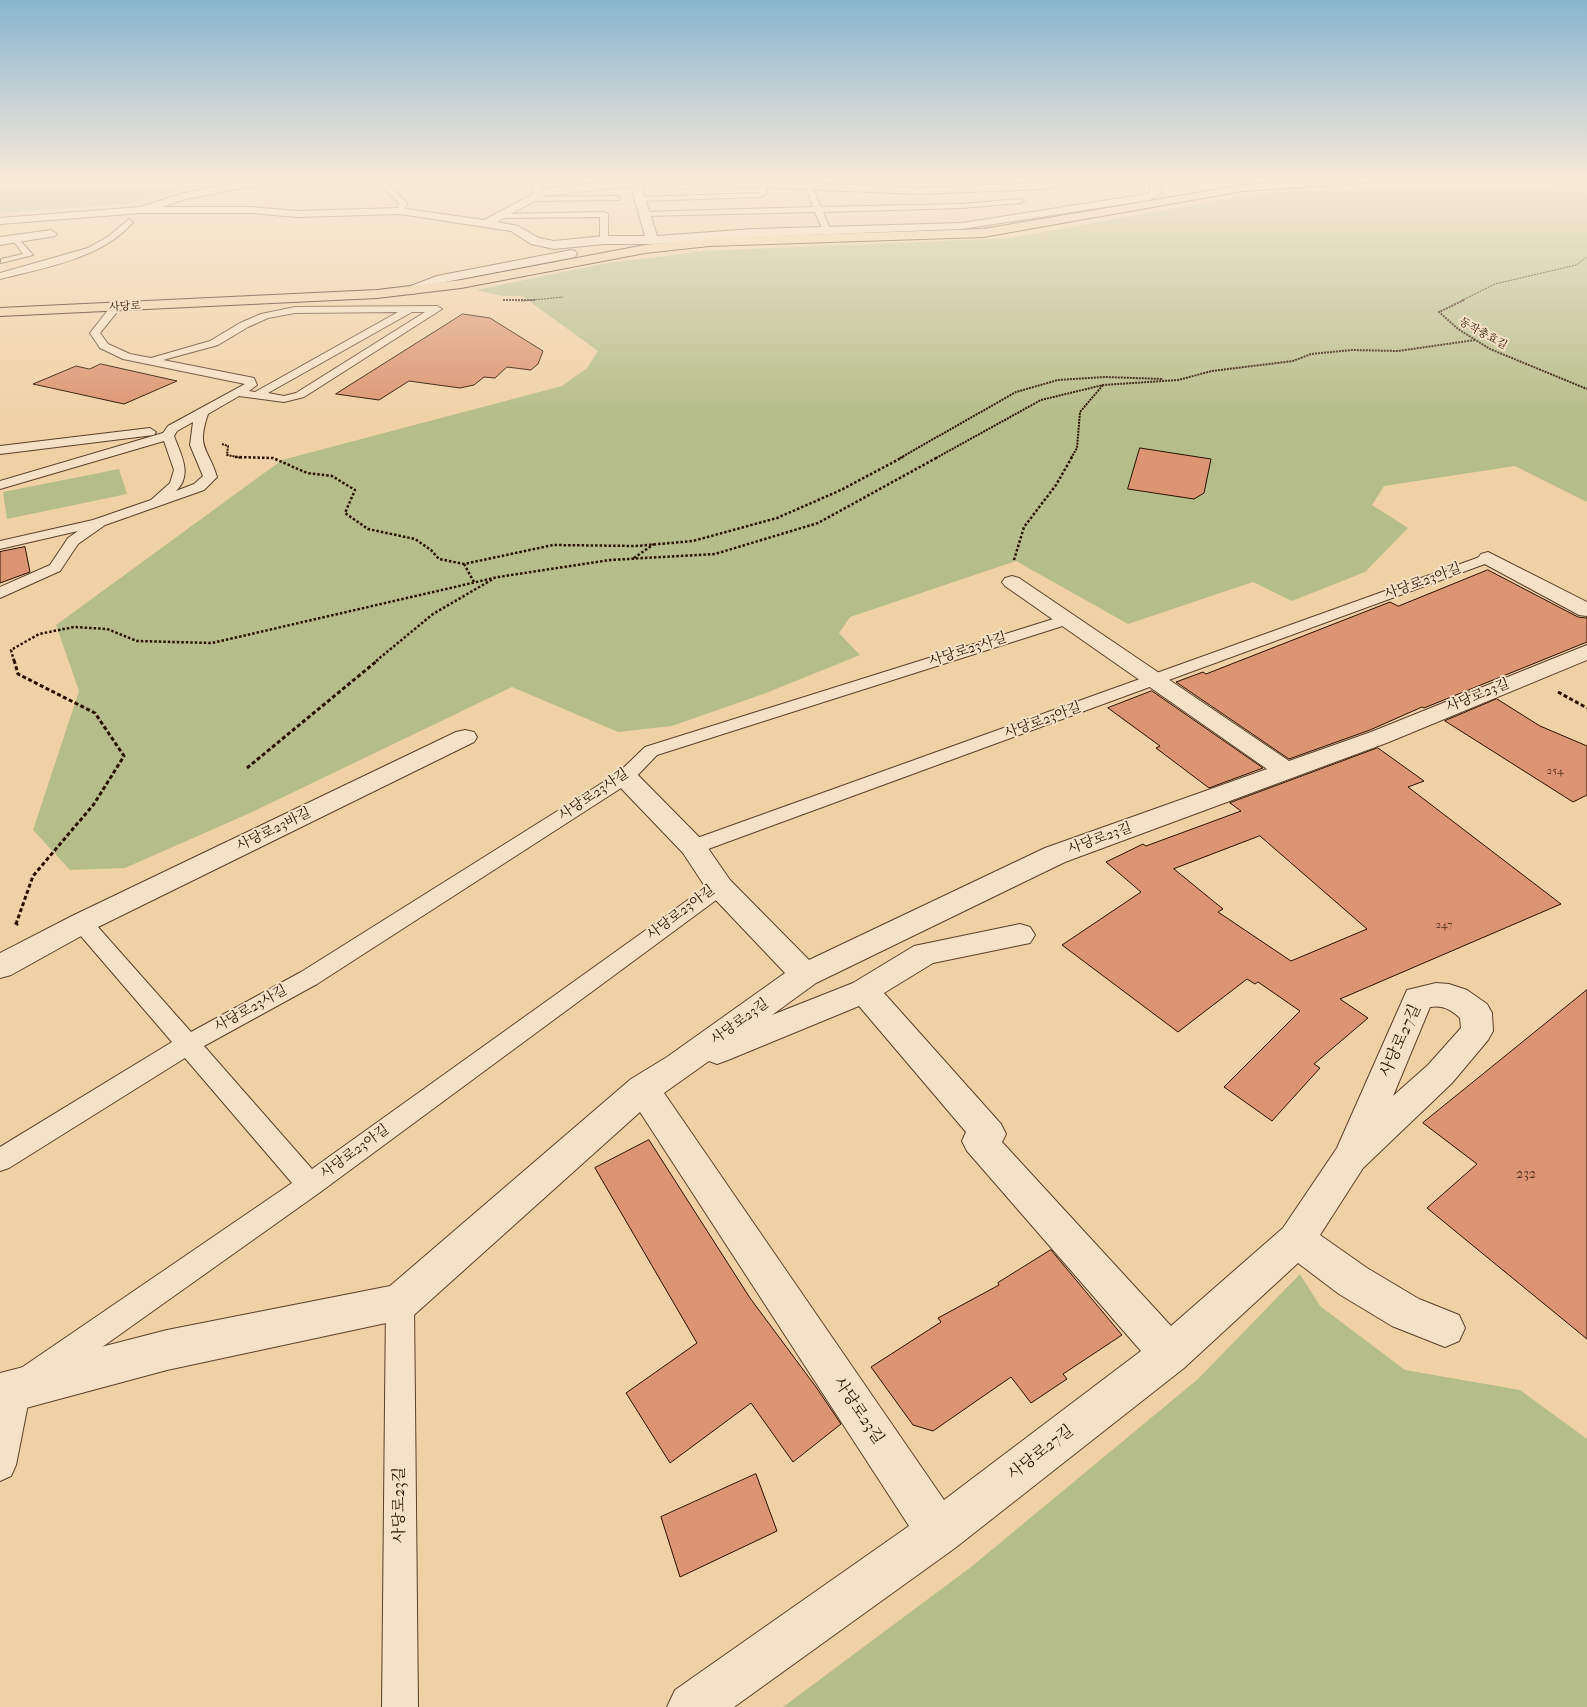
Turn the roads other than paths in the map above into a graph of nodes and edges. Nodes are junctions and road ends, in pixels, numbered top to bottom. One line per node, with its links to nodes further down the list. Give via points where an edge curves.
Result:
1 (14, 259): 5 (lane)
2 (61, 259): 6 (lane)
3 (547, 259): 7 (street, via 437,280)
4 (596, 259): 7 (main road, 사당로)
5 (0, 262)
6 (0, 276)
7 (413, 290): 8 (main road, 사당로)
8 (116, 308): 10 (main road, 사당로); 11 (lane, via 95,333 104,346 126,358)
9 (412, 310): 11 (lane, via 296,310 266,316 214,343 183,354); 13 (lane); 13 (lane, via 437,309 300,395 284,399)
10 (0, 312)
11 (147, 361): 12 (lane, via 250,380 251,385)
12 (239, 393): 13 (lane); 14 (lane)
13 (257, 395)
14 (202, 414): 15 (lane); 18 (lane, via 194,434 199,455 210,477 199,488)
15 (170, 433): 16 (lane); 17 (lane); 18 (lane, via 180,470 176,484)
16 (0, 450)
17 (0, 485)
18 (156, 503): 19 (lane)
19 (100, 522): 20 (lane); 23 (lane, via 73,541 55,568)
20 (0, 545)
21 (1488, 558): 24 (street); 27 (lane, 사당로23아길)
22 (1012, 582): 25 (street)
23 (0, 593)
24 (1587, 610)
25 (1066, 620): 27 (street); 30 (lane, 사당로23사길, via 651,751)
26 (1587, 652): 29 (street, 사당로23길)
27 (1154, 681): 29 (street); 31 (lane, 사당로23아길)
28 (465, 737): 33 (street, 사당로23바길)
29 (1288, 772): 36 (street, 사당로23길, via 1055,856)
30 (625, 777): 31 (street); 38 (lane, 사당로23사길, via 309,978)
31 (693, 847): 32 (street, 사당로23아길)
32 (720, 887): 36 (street); 43 (lane, 사당로23아길)
33 (82, 923): 35 (street, 사당로23바길); 38 (lane)
34 (1020, 935): 37 (street, via 925,954)
35 (1, 967)
36 (805, 975): 39 (street, 사당로23길)
37 (864, 991): 39 (street); 47 (street, via 989,1134 979,1141)
38 (188, 1044): 42 (lane, 사당로23사길); 43 (lane)
39 (679, 1066): 40 (street, 사당로23길)
40 (644, 1089): 45 (street, 사당로23길); 50 (street, 사당로23길)
41 (1351, 1157): 41 (street, 사당로27길, via 1440,1074 1477,1031 1476,1013 1459,998 1436,993 1418,998); 44 (street, 사당로27길)
42 (0, 1160)
43 (310, 1185): 48 (lane, 사당로23아길)
44 (1296, 1240): 46 (street, via 1406,1312); 47 (street, 사당로27길)
45 (400, 1302): 48 (street, 사당로23길, via 167,1350); 51 (lane, 사당로23길)
46 (1445, 1328)
47 (1170, 1354): 50 (street, 사당로27길)
48 (8, 1392): 49 (lane)
49 (0, 1465)
50 (939, 1532): 52 (street, 사당로27길)
51 (400, 1707)
52 (692, 1707)

